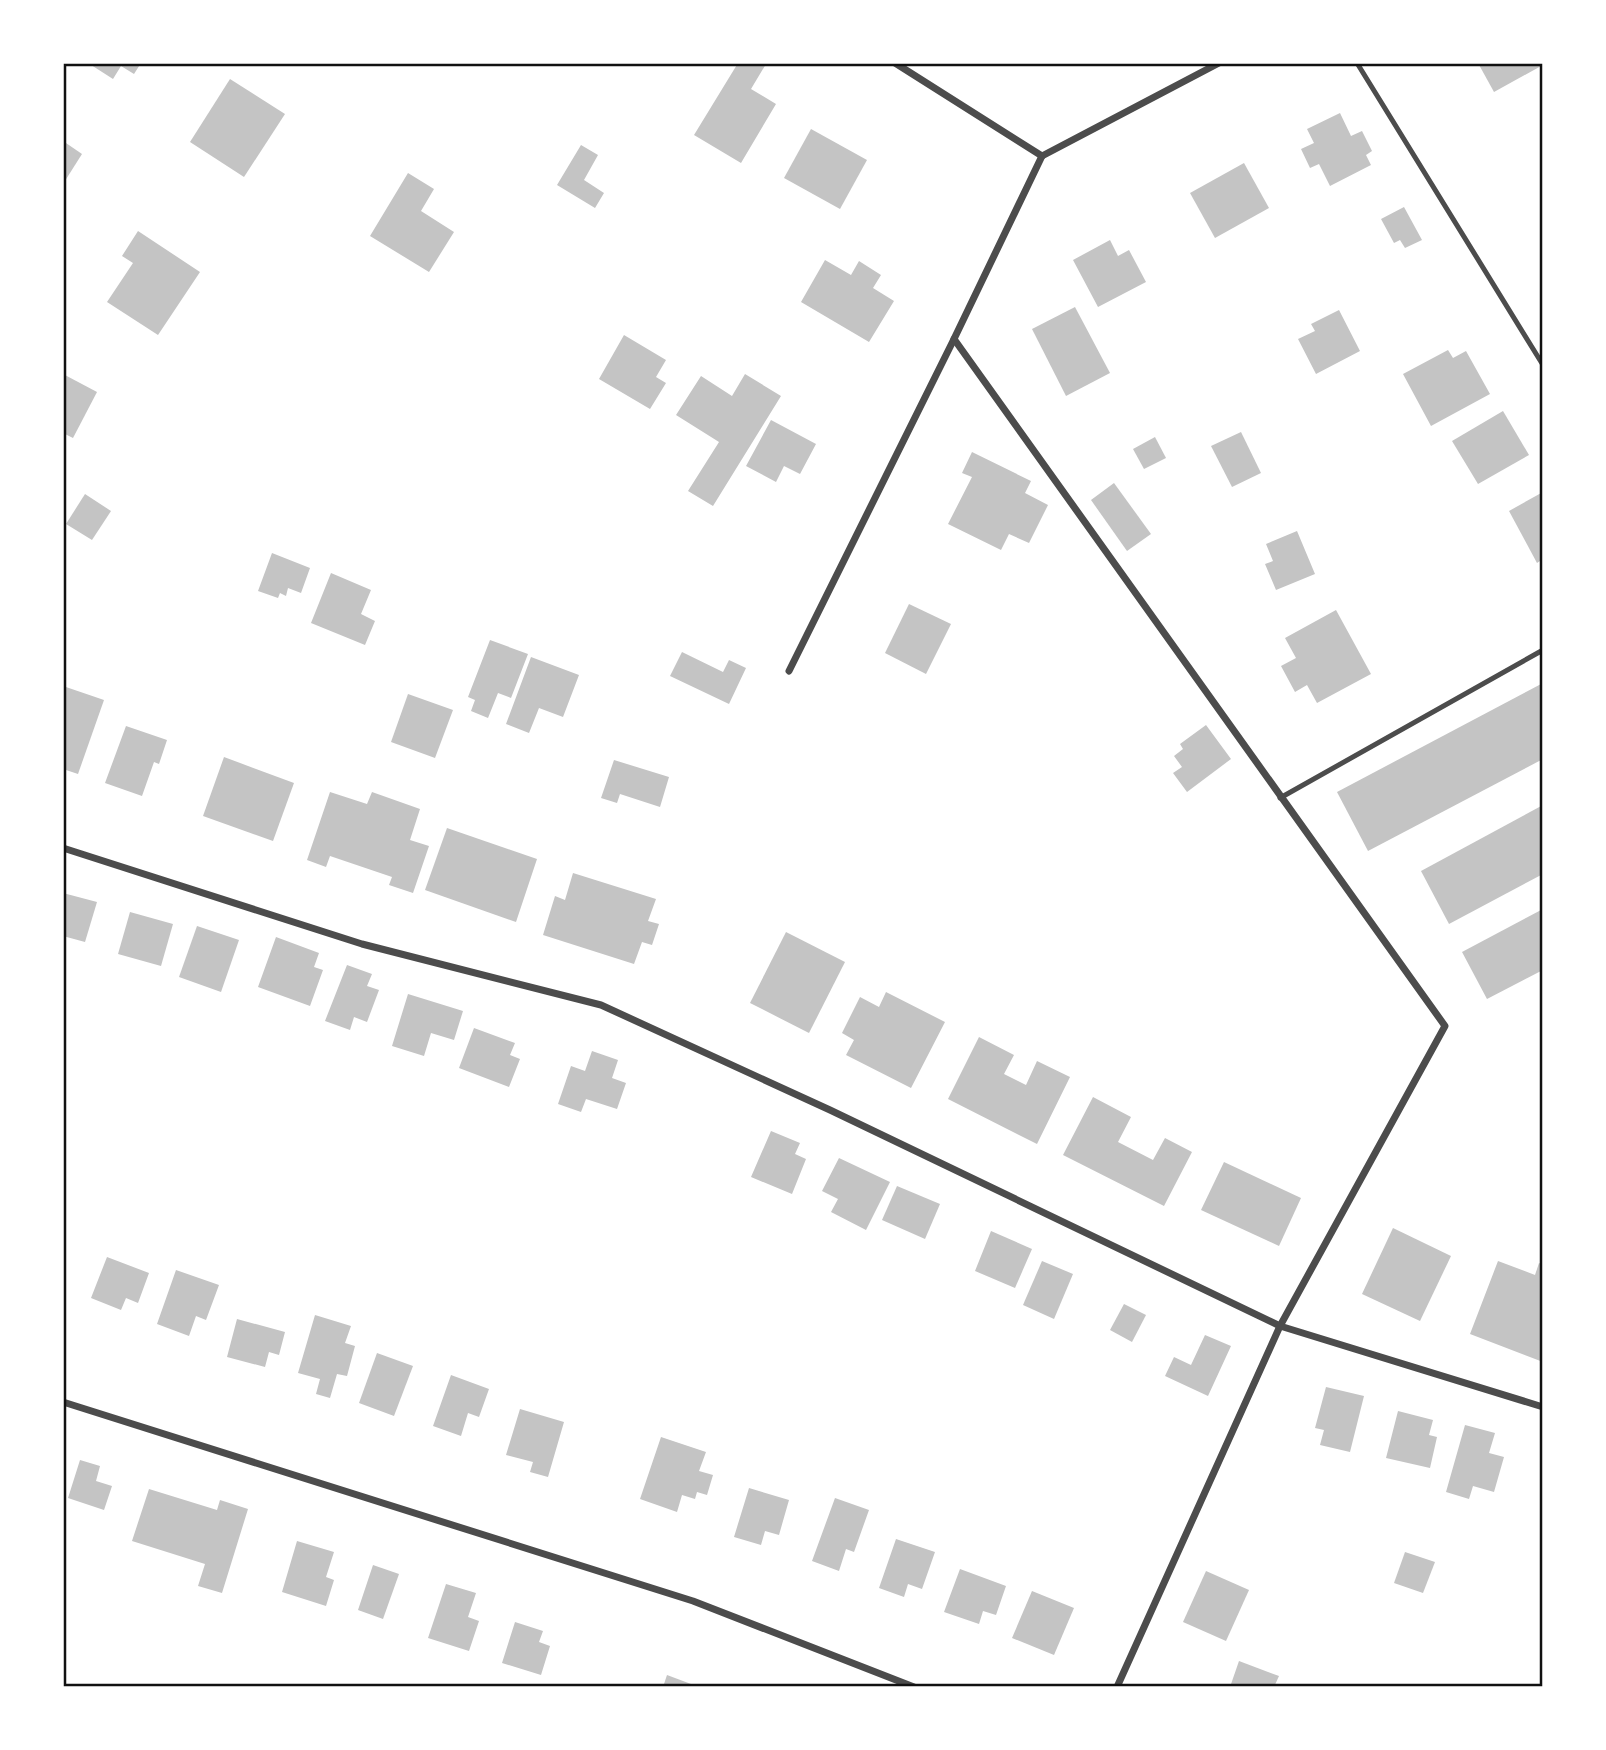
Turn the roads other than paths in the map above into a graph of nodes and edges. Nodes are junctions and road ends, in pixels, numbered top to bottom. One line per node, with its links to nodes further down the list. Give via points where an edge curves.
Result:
1 (895, 63): 4 (street)
2 (1219, 63): 4 (street)
3 (1357, 63): 6 (lane)
4 (1042, 156): 5 (street)
5 (954, 339): 8 (street); 9 (street)
6 (1543, 365)
7 (1543, 650): 9 (lane)
8 (789, 671)
9 (1280, 798): 11 (street, via 1445,1026)
10 (63, 848): 11 (street, via 362,944 601,1005)
11 (1280, 1326): 13 (street); 15 (street)
12 (63, 1402): 14 (street, via 693,1601)
13 (1543, 1407)
14 (914, 1687)
15 (1117, 1687)

